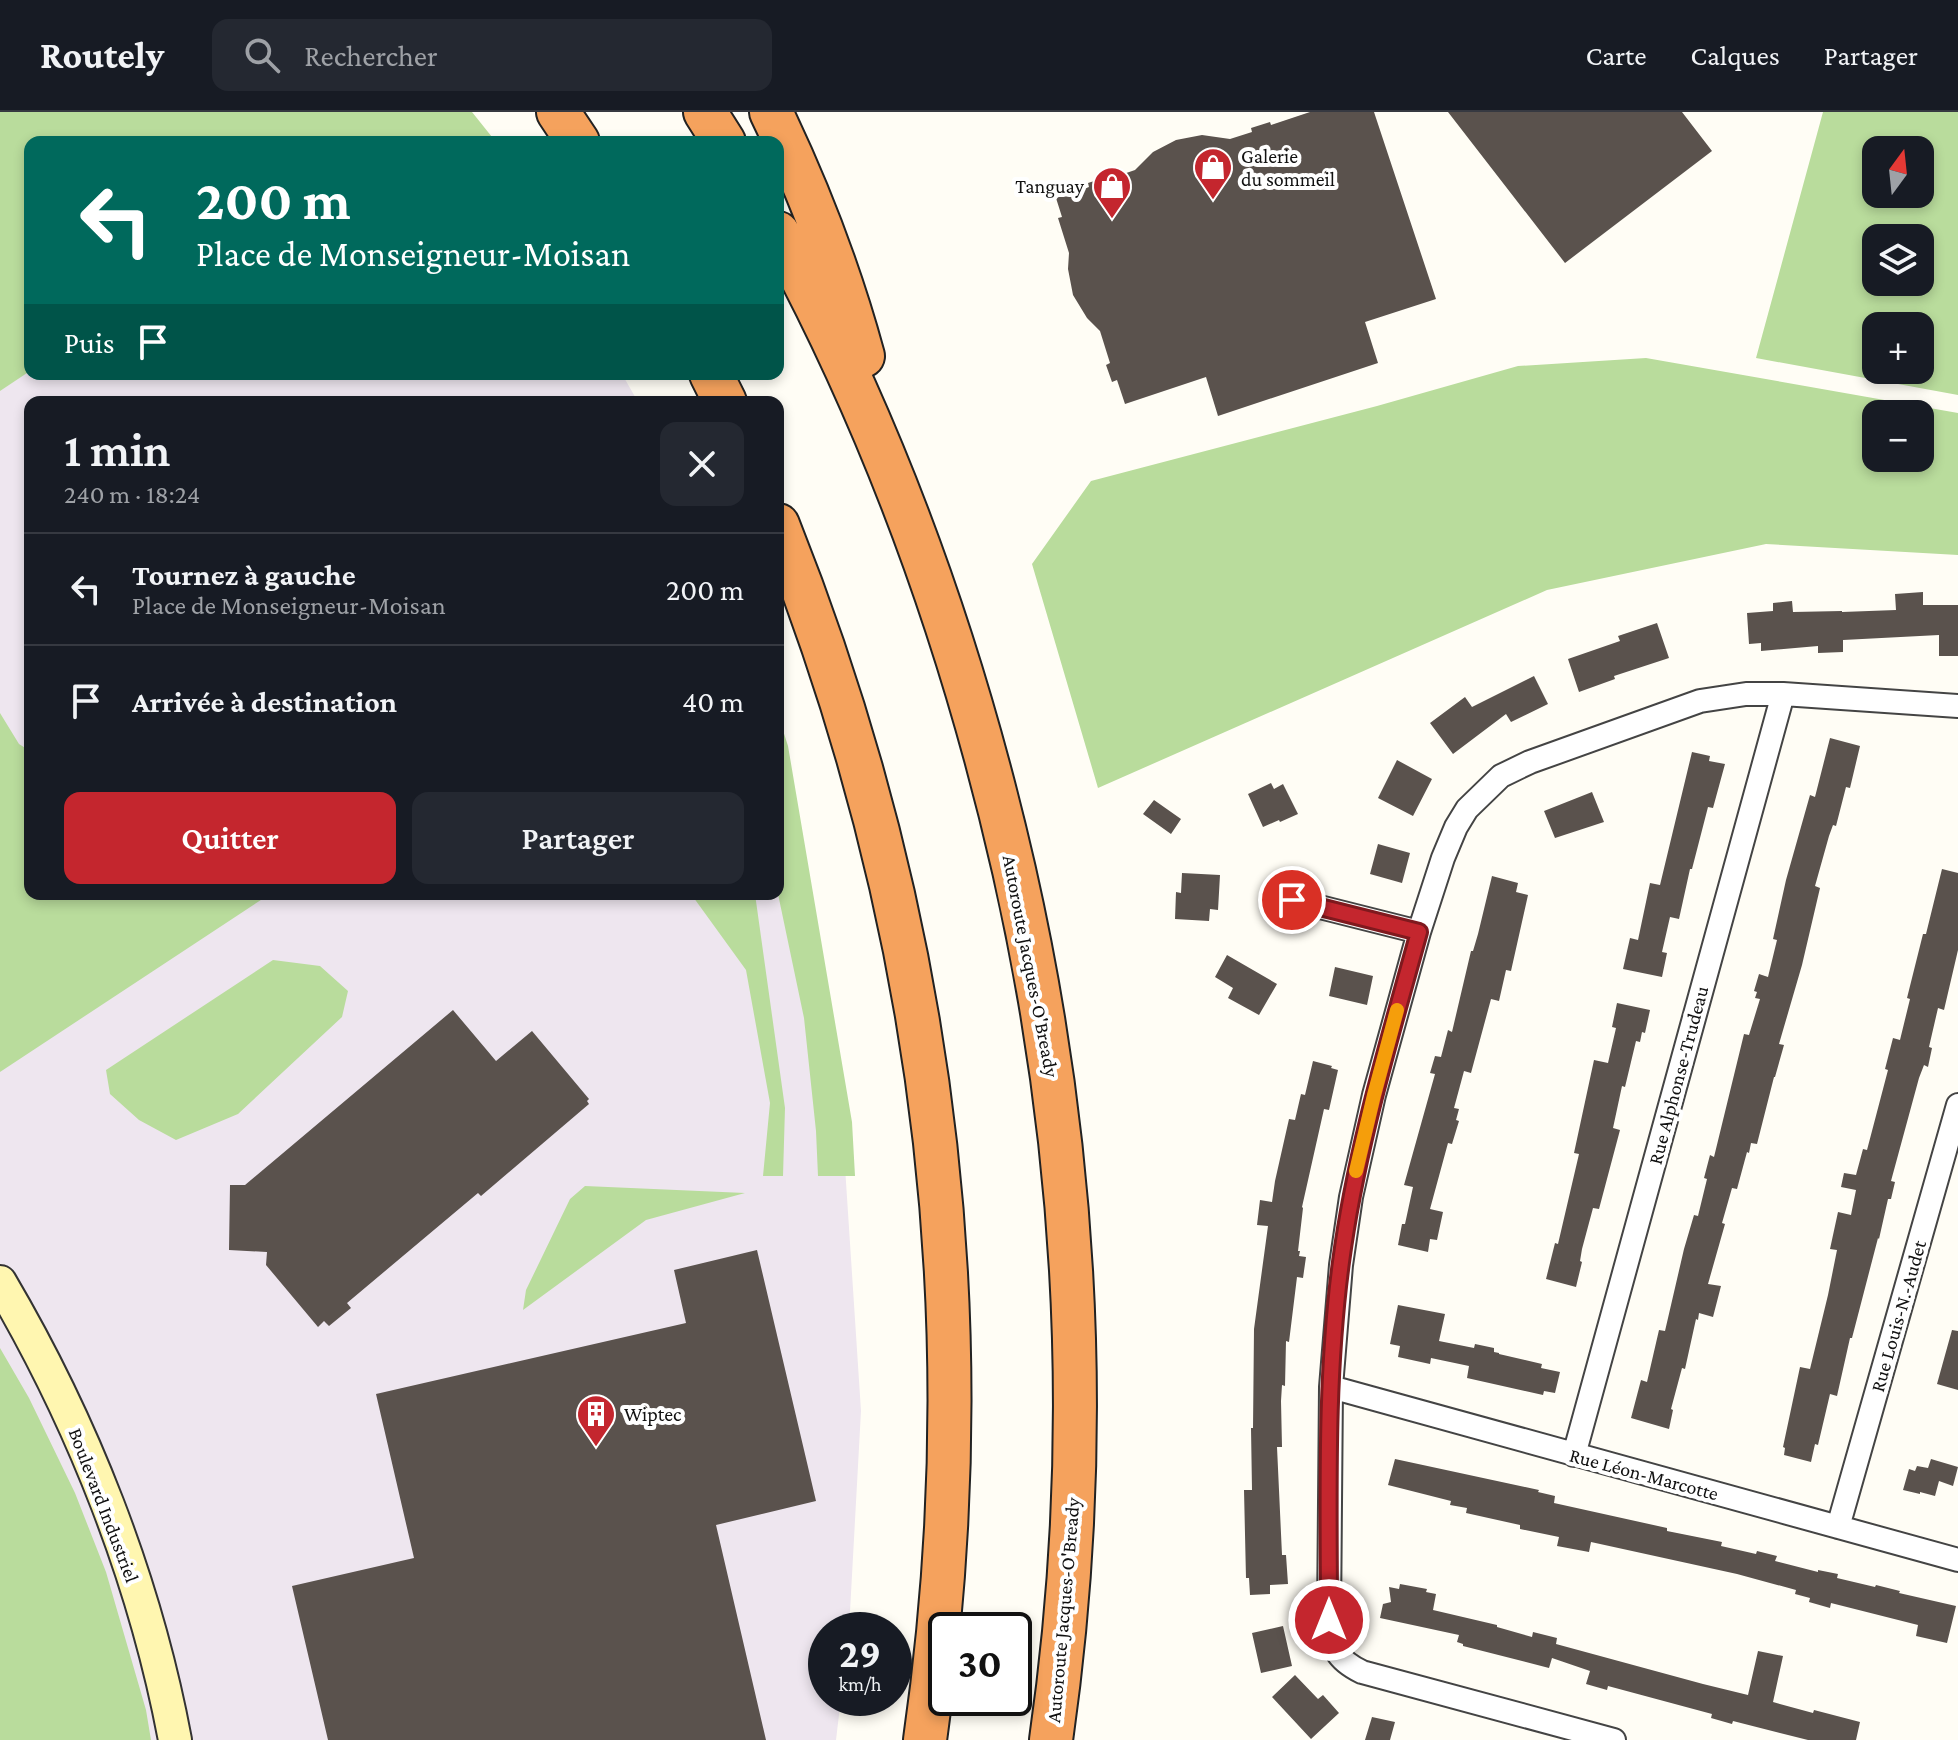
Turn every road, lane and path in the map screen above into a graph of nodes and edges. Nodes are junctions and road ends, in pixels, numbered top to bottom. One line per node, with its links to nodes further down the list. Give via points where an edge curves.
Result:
1 (558, 112): 4 (highway)
2 (705, 112): 5 (highway)
3 (771, 112): 6 (highway)
4 (574, 136)
5 (720, 136)
6 (782, 136)
7 (784, 139): 9 (highway, via 833,258)
8 (784, 245): 9 (highway, Autoroute Jacques-O'Bready, via 834,342)
9 (899, 492): 23 (highway, Autoroute Jacques-O'Bready, via 947,623 985,752 1028,932 1058,1112 1072,1268 1075,1421 1073,1516)
10 (784, 541): 22 (highway, via 835,682 883,847 914,994 934,1128 948,1290 950,1445 941,1603)
11 (1783, 694): 12 (street); 14 (street, via 1700,701 1501,776 1456,827); 18 (street, Rue Alphonse-Trudeau)
12 (1958, 706)
13 (1292, 900): 14 (street)
14 (1419, 932): 17 (street, via 1351,1197)
15 (1958, 1105): 19 (street, Rue Louis-N.-Audet)
16 (0, 1282): 21 (street, Boulevard Industriel, via 67,1410 106,1500 147,1626)
17 (1331, 1387): 18 (street, Rue Léon-Marcotte); 24 (street, via 1329,1620 1340,1658 1362,1672)
18 (1574, 1455): 19 (street, Rue Léon-Marcotte)
19 (1838, 1527): 20 (street, Rue Léon-Marcotte)
20 (1958, 1560)
21 (175, 1740)
22 (925, 1740)
23 (1051, 1740)
24 (1614, 1740)

